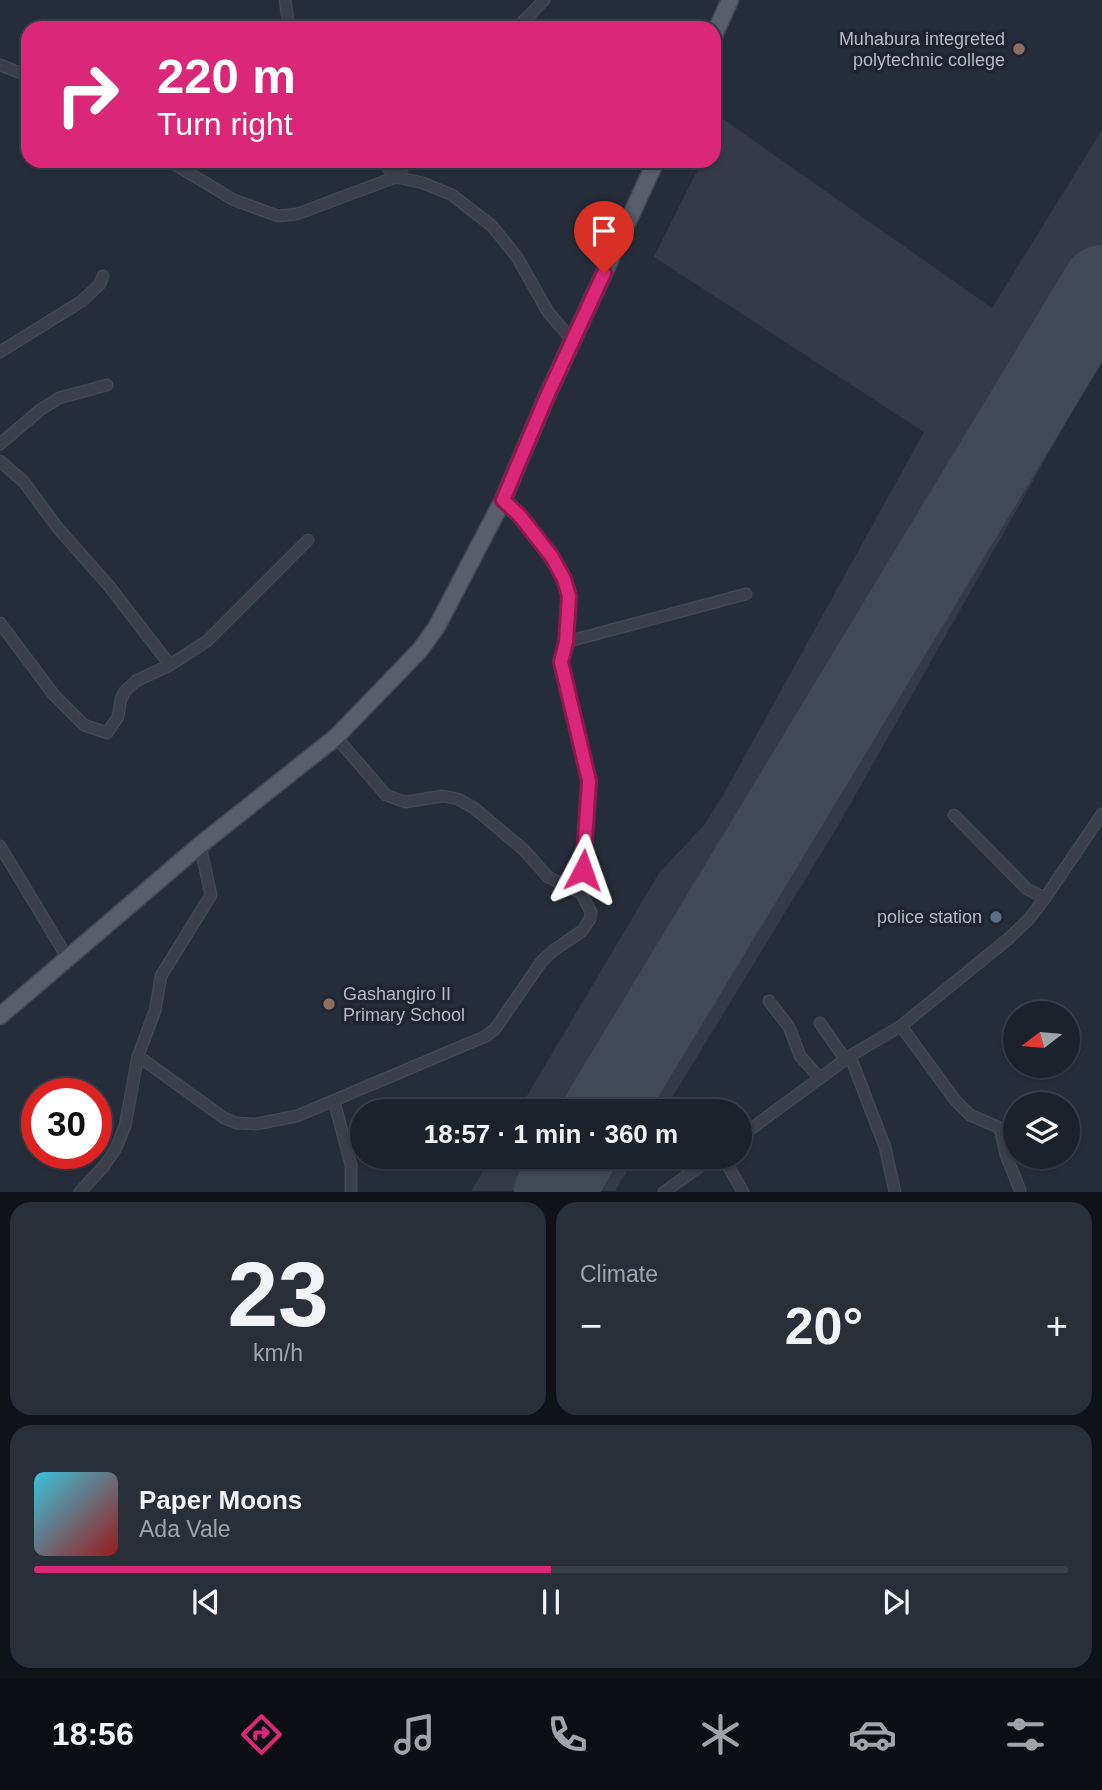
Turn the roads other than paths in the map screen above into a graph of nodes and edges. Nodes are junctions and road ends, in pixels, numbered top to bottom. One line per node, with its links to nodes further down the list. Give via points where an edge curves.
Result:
1 (285, 0): 4 (street)
2 (544, 0): 5 (street)
3 (730, 0): 6 (main road)
4 (288, 21)
5 (524, 21)
6 (720, 21)
7 (0, 65): 8 (street)
8 (21, 73)
9 (181, 168): 13 (street, via 234,200 278,216 297,214)
10 (389, 168): 13 (street)
11 (403, 168): 13 (street)
12 (653, 168): 15 (main road)
13 (397, 177): 15 (street, via 452,195 492,226 517,257 548,312)
14 (103, 276): 16 (street, via 82,301)
15 (573, 341): 20 (main road)
16 (0, 352)
17 (107, 384): 18 (street, via 59,398)
18 (0, 444)
19 (0, 461): 25 (street, via 24,482)
20 (503, 500): 24 (street, via 552,557 564,579 569,596); 26 (main road, via 436,628)
21 (308, 540): 25 (street, via 206,641)
22 (746, 594): 24 (street)
23 (0, 624): 25 (street, via 54,695 84,725 107,733 118,717 125,691)
24 (566, 642): 31 (street, via 561,662 589,781)
25 (170, 665)
26 (336, 737): 29 (main road); 31 (street, via 386,795 405,802 443,796 458,799 524,850 548,877)
27 (1102, 814): 32 (street)
28 (954, 815): 32 (street, via 1027,889)
29 (200, 845): 33 (main road); 38 (street, via 211,895 161,976 155,1011)
30 (0, 846): 33 (street)
31 (581, 893): 41 (street, via 590,919 582,931 542,961 495,1029)
32 (1045, 898): 37 (street, via 1008,939)
33 (67, 957): 35 (main road)
34 (769, 1001): 40 (street, via 789,1027 800,1056)
35 (0, 1016)
36 (820, 1023): 39 (street)
37 (901, 1026): 39 (street); 45 (street, via 955,1100 970,1115 1000,1128)
38 (138, 1056): 41 (street, via 236,1124 297,1116); 46 (street, via 125,1126 116,1148)
39 (848, 1058): 40 (street); 50 (street, via 886,1147)
40 (820, 1078): 42 (street)
41 (334, 1101): 47 (street, via 351,1165)
42 (752, 1128)
43 (696, 1169): 48 (street)
44 (730, 1169): 49 (street)
45 (1020, 1190)
46 (80, 1192)
47 (351, 1192)
48 (664, 1192)
49 (743, 1192)
50 (895, 1192)

